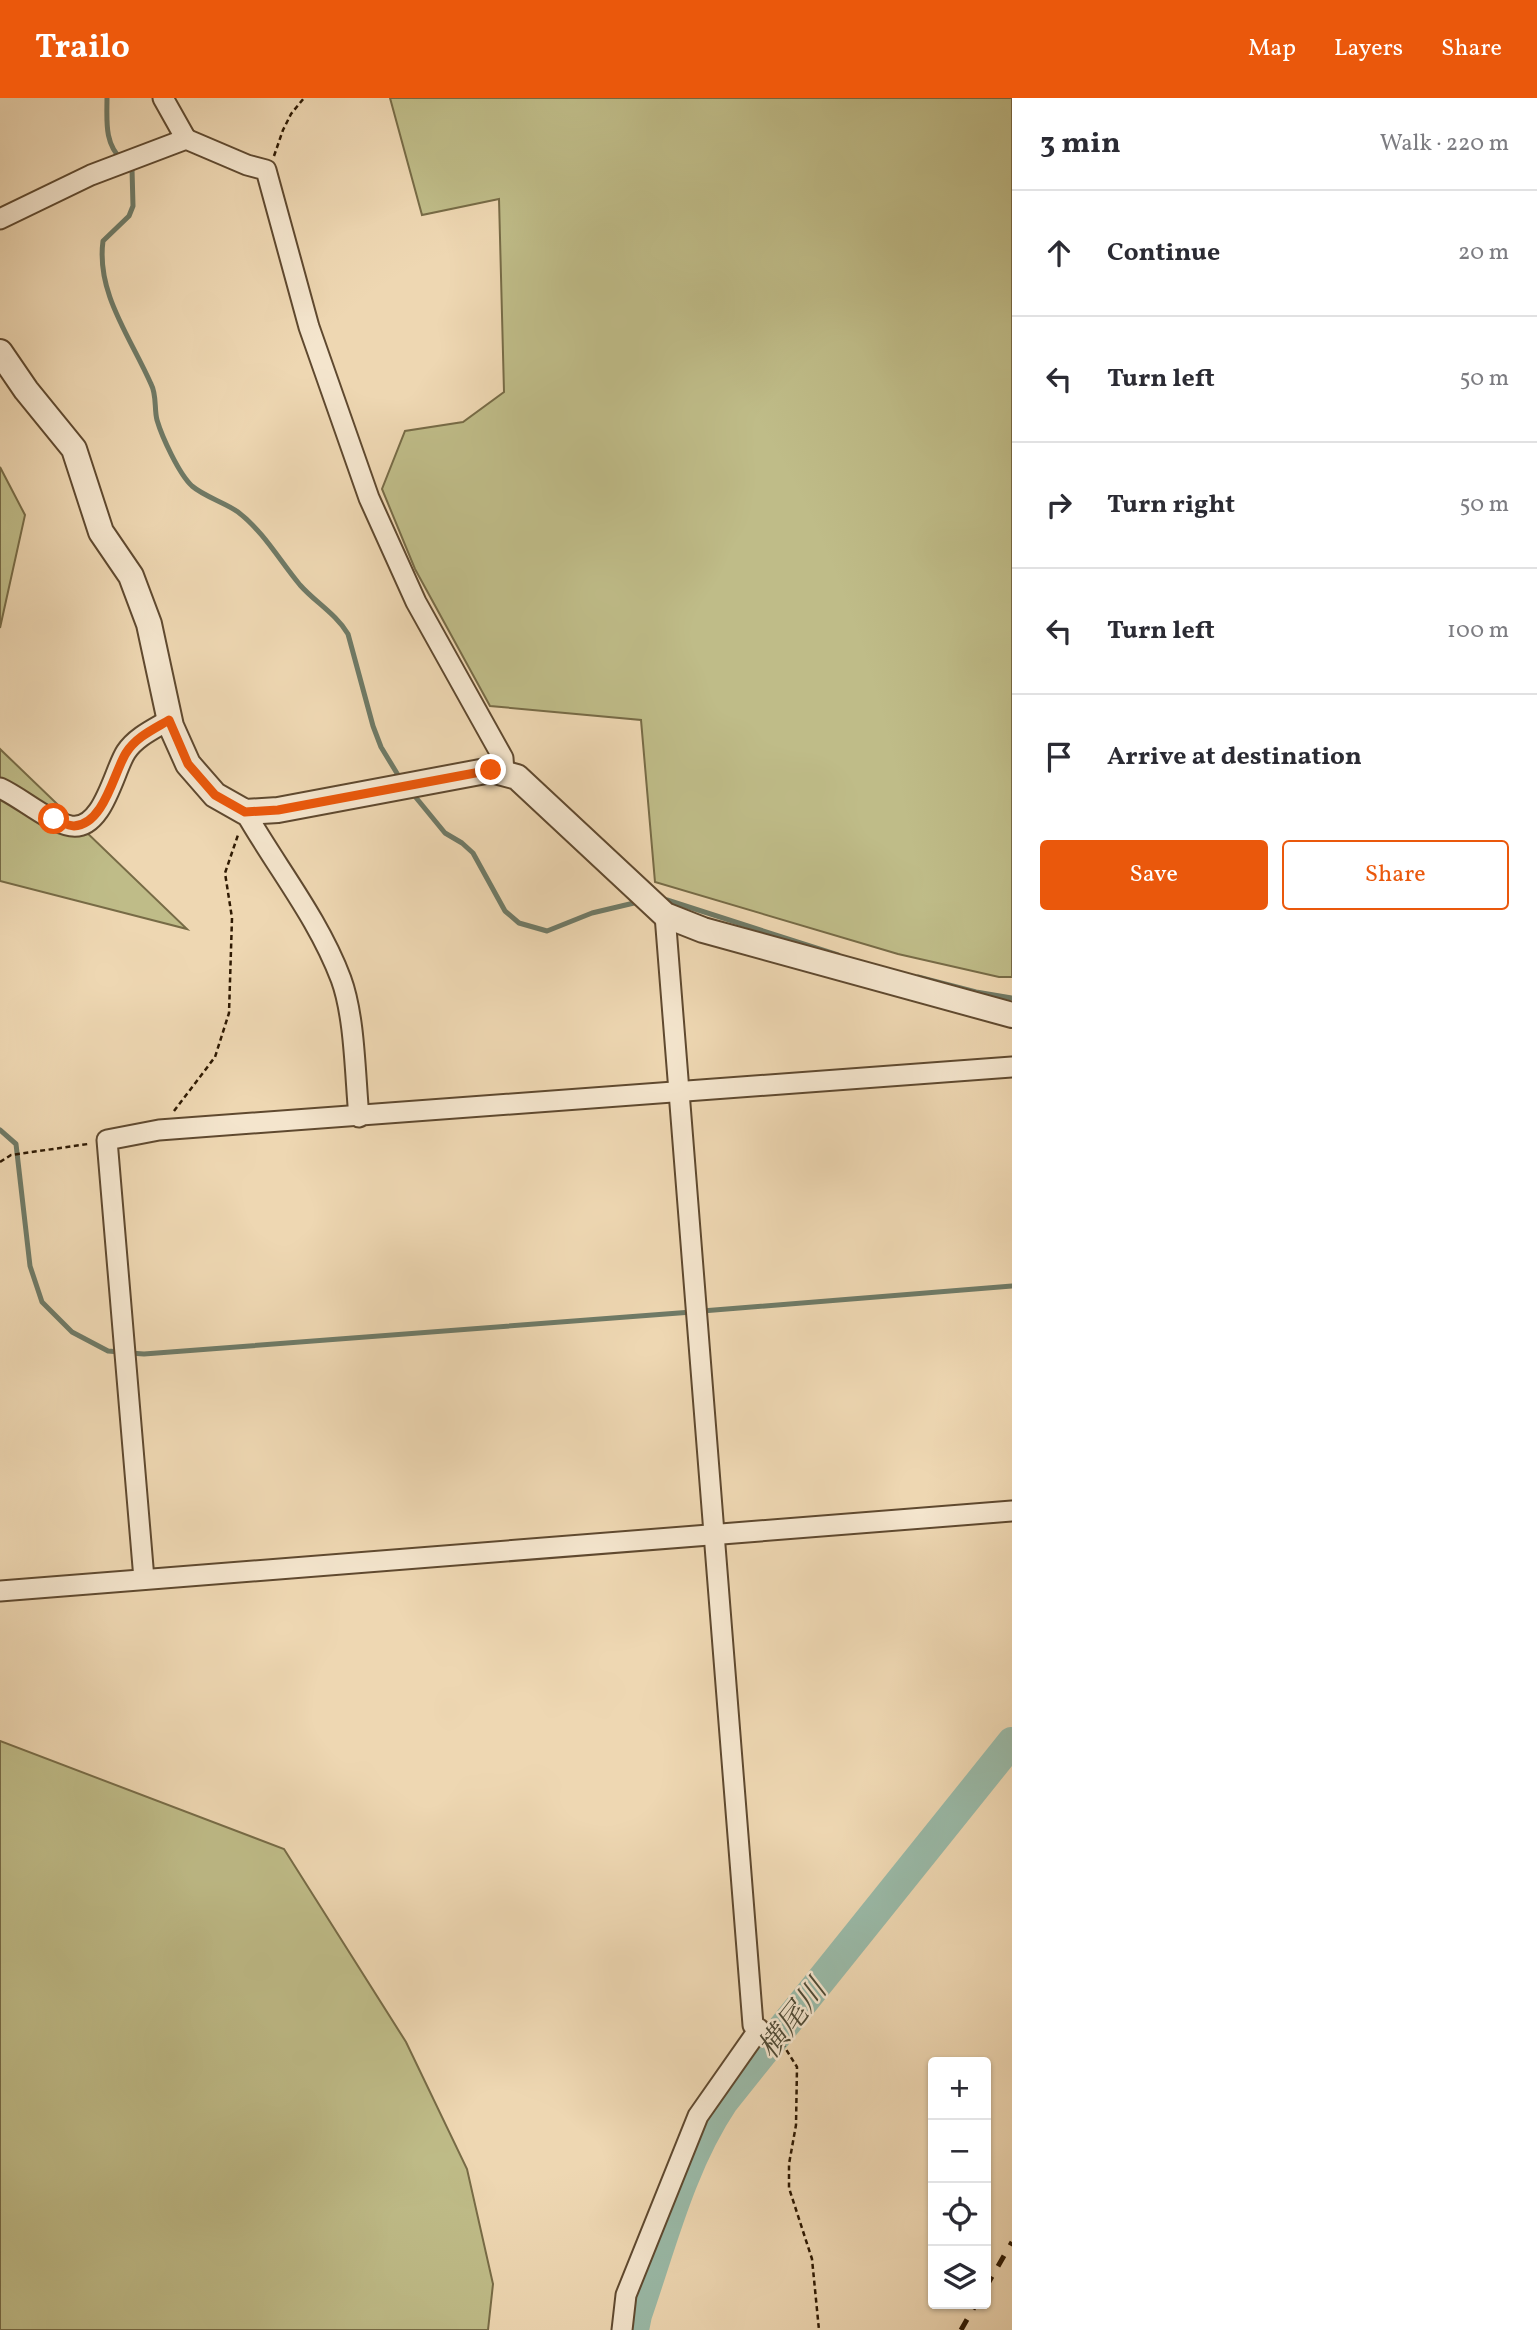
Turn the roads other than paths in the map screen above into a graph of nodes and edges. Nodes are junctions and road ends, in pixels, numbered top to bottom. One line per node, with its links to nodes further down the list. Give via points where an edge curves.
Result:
1 (163, 98): 2 (street)
2 (186, 139): 3 (street, via 113,166); 6 (street, via 266,170 309,327 369,498 416,602 503,758)
3 (0, 219)
4 (0, 352): 5 (street, via 74,449 101,532 131,576 149,624)
5 (169, 720): 7 (street, via 141,736 126,753 110,791 83,824 73,827 54,819); 8 (street, via 188,764 215,795)
6 (504, 772): 8 (street, via 491,770 278,810); 9 (street, via 517,777)
7 (0, 788)
8 (245, 812): 13 (street, via 313,919 342,981)
9 (665, 915): 10 (street, via 716,934); 12 (street)
10 (1012, 1015)
11 (1012, 1067): 12 (street)
12 (679, 1093): 13 (street); 15 (street)
13 (359, 1117): 16 (street, via 159,1130 107,1140)
14 (1012, 1511): 15 (street)
15 (715, 1533): 16 (street); 18 (street, via 753,2025 760,2029 698,2116 626,2295)
16 (144, 1579): 17 (street)
17 (0, 1591)
18 (622, 2330)

